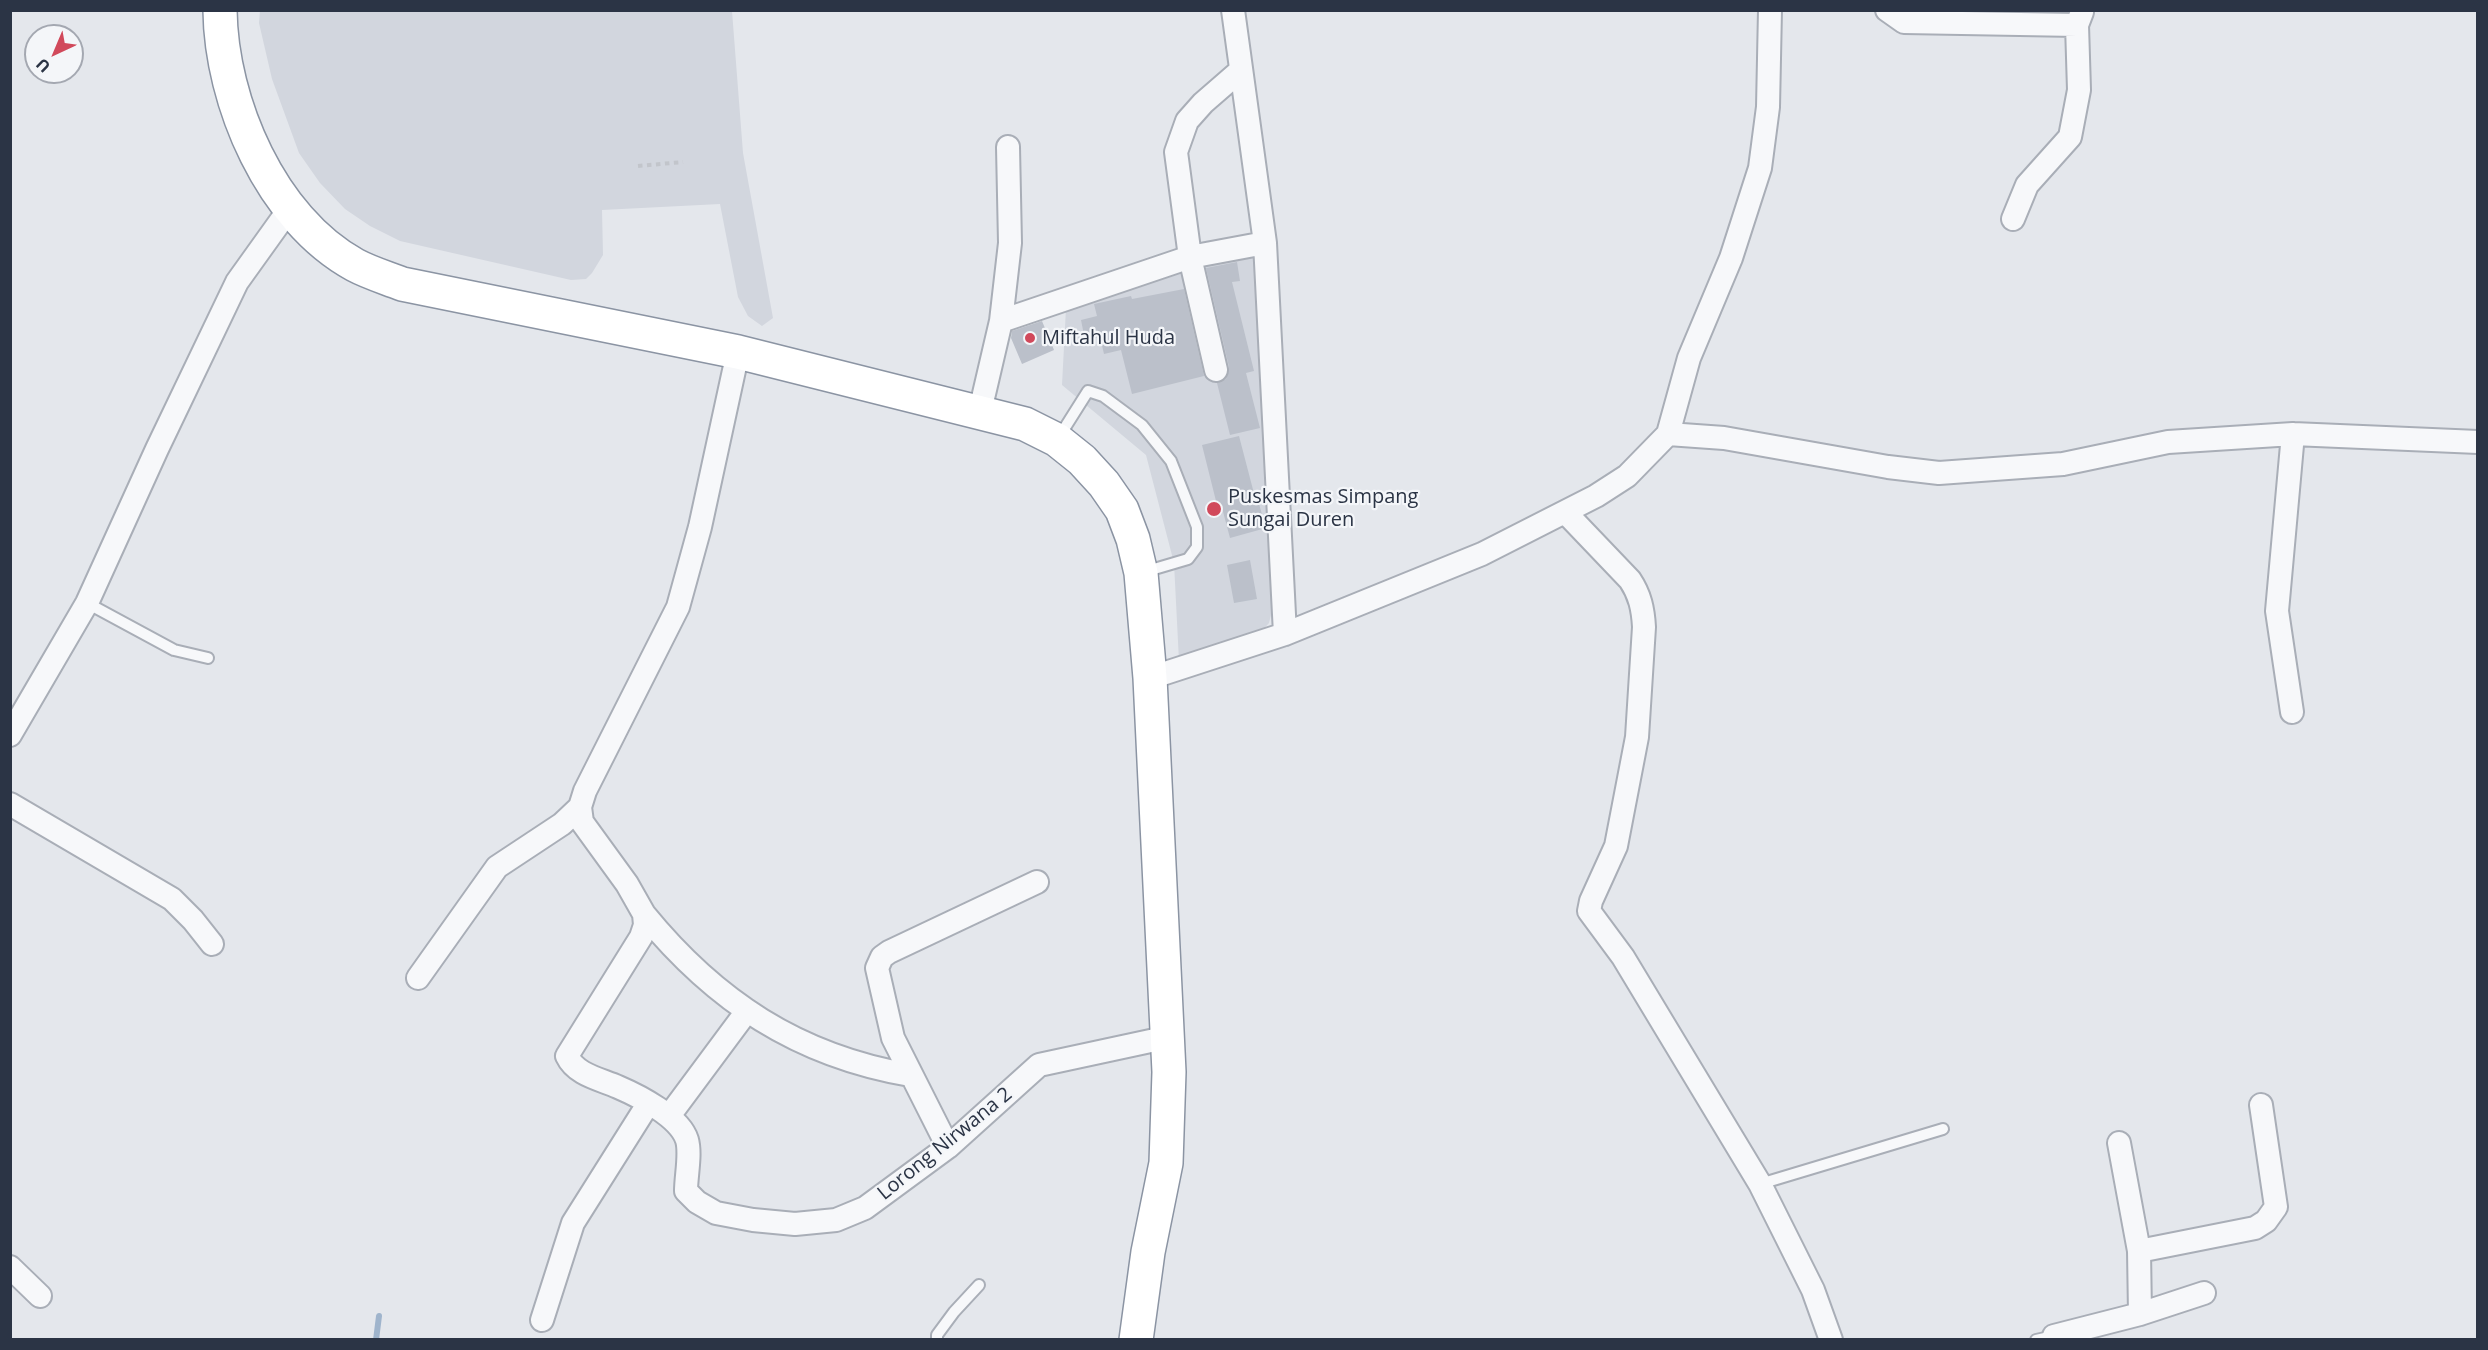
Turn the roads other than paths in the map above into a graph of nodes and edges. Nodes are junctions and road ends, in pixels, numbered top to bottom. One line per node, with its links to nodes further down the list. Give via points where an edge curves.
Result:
1 (220, 10): 8 (highway, via 225,64 237,104 256,154)
2 (1233, 10): 6 (street)
3 (1770, 10): 16 (street, via 1768,107 1760,168 1731,258 1689,358)
4 (1887, 10): 5 (street, via 1904,22)
5 (2080, 18): 9 (street, via 2079,90 2070,137 2027,184)
6 (1241, 70): 10 (street); 11 (street, via 1203,103 1187,121 1179,139 1176,153)
7 (1008, 147): 12 (street, via 1010,243)
8 (290, 208): 13 (highway, via 327,246 355,265 402,284); 22 (street, via 237,282)
9 (2013, 219)
10 (1266, 243): 11 (street); 23 (street)
11 (1190, 257): 12 (street); 14 (street)
12 (1001, 321): 15 (street)
13 (738, 352): 15 (highway); 29 (street, via 700,527 678,607)
14 (1216, 370)
15 (980, 411): 18 (highway, via 1025,424)
16 (1668, 434): 17 (street, via 1724,438 1888,467 1939,472 2062,464 2168,442); 20 (street, via 1627,476)
17 (2293, 434): 19 (street); 26 (street, via 2277,611)
18 (1057, 440): 21 (highway, via 1082,460 1122,510); 21 (lane, via 1088,391 1103,396 1142,425 1171,460 1197,527 1197,547 1188,559)
19 (2478, 442)
20 (1566, 513): 23 (street, via 1482,554); 43 (street, via 1630,580 1643,609 1637,737 1616,846 1589,911 1623,957)
21 (1141, 573): 25 (highway)
22 (87, 603): 24 (lane, via 174,650); 27 (street)
23 (1285, 634): 25 (street)
24 (208, 658)
25 (1150, 678): 35 (highway)
26 (2292, 712)
27 (10, 735)
28 (10, 804): 32 (street, via 172,899)
29 (580, 807): 31 (street, via 582,822); 33 (street, via 562,824 497,867)
30 (1037, 882): 36 (street, via 882,957 877,968 893,1038)
31 (644, 914): 34 (street, via 673,949); 37 (street, via 641,937 567,1056 571,1064 586,1074)
32 (212, 944)
33 (418, 978)
34 (747, 1011): 36 (street, via 815,1048 870,1068); 39 (street)
35 (1169, 1037): 42 (street, Lorong Nirwana 2, via 1039,1065); 53 (highway, via 1166,1163 1148,1251)
36 (910, 1075): 42 (street)
37 (648, 1104): 39 (street); 50 (street, via 573,1223)
38 (2260, 1105): 44 (street, via 2276,1207 2266,1221 2255,1228)
39 (669, 1116): 42 (street, Lorong Nirwana 2, via 682,1128 688,1142 686,1191 697,1203 716,1213 795,1224 836,1220 866,1208)
40 (1943, 1129): 43 (lane)
41 (2119, 1143): 44 (street)
42 (948, 1147)
43 (1760, 1184): 54 (street, via 1813,1290)
44 (2139, 1251): 49 (street)
45 (10, 1267): 48 (street)
46 (979, 1286): 52 (lane, via 954,1312)
47 (2204, 1293): 49 (street)
48 (40, 1296)
49 (2140, 1314): 51 (street)
50 (542, 1320)
51 (2048, 1338)
52 (937, 1340)
53 (1136, 1340)
54 (1831, 1340)

